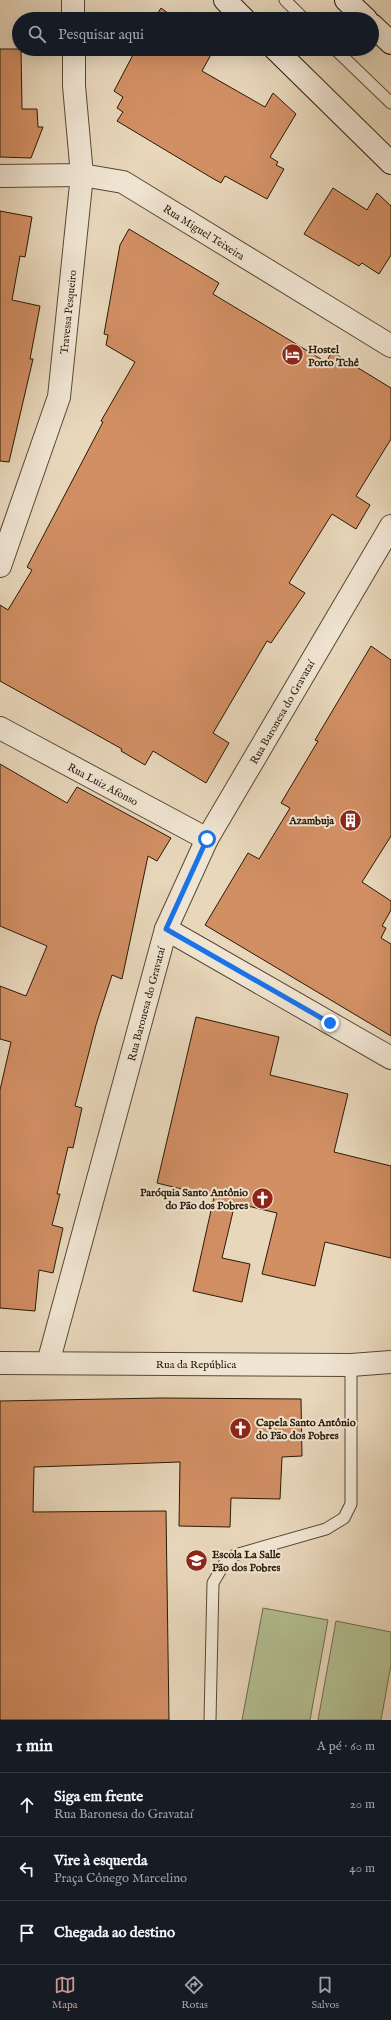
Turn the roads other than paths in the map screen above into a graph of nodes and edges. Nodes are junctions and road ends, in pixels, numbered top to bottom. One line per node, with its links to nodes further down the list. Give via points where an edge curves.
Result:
1 (72, 0): 5 (street)
2 (225, 0): 6 (street)
3 (285, 0): 7 (lane)
4 (346, 0): 8 (street)
5 (73, 12)
6 (237, 12)
7 (297, 12)
8 (359, 12)
9 (379, 32): 10 (street)
10 (391, 43)
11 (74, 56): 16 (street, Travessa Pesqueiro, via 74,86)
12 (282, 56): 15 (street)
13 (342, 56): 14 (lane)
14 (391, 103)
15 (391, 163)
16 (82, 175): 17 (street, Rua Miguel Teixeira); 18 (street, Rua Miguel Teixeira, via 123,182); 20 (street, Travessa Pesqueiro, via 59,397)
17 (0, 176)
18 (391, 346)
19 (391, 526): 22 (street, Rua Baronesa do Gravataí)
20 (0, 566)
21 (0, 728): 22 (street, Rua Luiz Afonso)
22 (207, 839): 23 (street, Rua Baronesa do Gravataí)
23 (166, 929): 24 (street); 27 (street, Rua Baronesa do Gravataí)
24 (391, 1058)
25 (391, 1362): 28 (street, Rua da República)
26 (0, 1363): 27 (street, Rua da República)
27 (48, 1363): 28 (street, Rua da República)
28 (351, 1364): 29 (lane, via 351,1504 344,1518 326,1529 236,1555 224,1564 213,1583)
29 (210, 1720)

